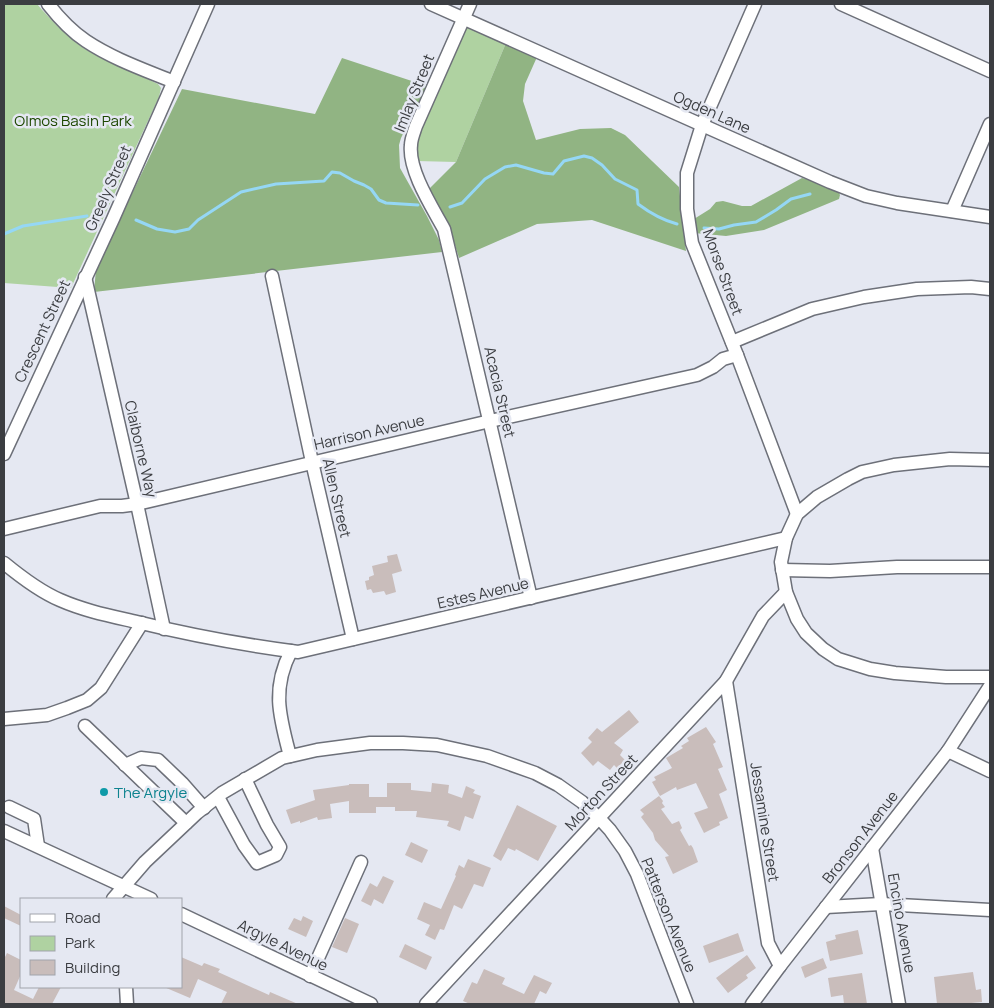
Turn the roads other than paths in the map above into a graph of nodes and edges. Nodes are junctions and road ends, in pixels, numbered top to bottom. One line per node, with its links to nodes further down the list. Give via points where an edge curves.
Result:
1 (48, 4): 9 (street, via 87,41 112,56)
2 (208, 4): 9 (street, Greely Street)
3 (431, 4): 7 (street, Ogden Lane)
4 (470, 4): 7 (street, Imlay Street)
5 (755, 4): 11 (street, Morse Street)
6 (841, 4): 8 (street)
7 (463, 18): 11 (street, Ogden Lane); 12 (street, Imlay Street, via 410,146 414,169)
8 (990, 71)
9 (174, 82): 15 (street, Greely Street)
10 (990, 124): 13 (street)
11 (702, 125): 13 (street, Ogden Lane, via 866,196); 18 (street, Morse Street, via 687,173 687,209 692,243)
12 (427, 196): 20 (street, Acacia Street, via 444,229)
13 (952, 211): 14 (street, Ogden Lane)
14 (990, 217)
15 (86, 276): 21 (street, Crescent Street); 24 (street, Claiborne Way)
16 (272, 276): 23 (street, Allen Street)
17 (990, 289): 18 (street, via 917,289 864,297 812,309)
18 (732, 342): 19 (street, Morse Street)
19 (738, 355): 20 (street, Harrison Avenue, via 723,359 697,375); 25 (street)
20 (490, 421): 23 (street, Harrison Avenue); 32 (street, Acacia Street)
21 (4, 454)
22 (990, 460): 25 (street, via 950,459 862,472 833,486)
23 (312, 462): 24 (street, Harrison Avenue); 35 (street, Allen Street)
24 (137, 504): 26 (street, Harrison Avenue, via 100,506); 34 (street, Claiborne Way)
25 (798, 514): 27 (street)
26 (4, 529)
27 (786, 538): 30 (street); 32 (street, Estes Avenue)
28 (4, 562): 33 (street, via 23,579 60,601)
29 (990, 567): 30 (street)
30 (782, 570): 31 (street)
31 (786, 592): 37 (street, via 806,633 838,659 895,673); 38 (street, Morton Street, via 763,616)
32 (531, 598): 35 (street, Estes Avenue)
33 (142, 623): 34 (street); 40 (street, via 101,688 87,700 47,714)
34 (164, 629): 36 (street)
35 (353, 640): 36 (street, Estes Avenue)
36 (291, 652): 43 (street, via 280,679 279,702)
37 (990, 677)
38 (726, 681): 50 (street, Morton Street); 63 (street, Jessamine Street, via 768,944)
39 (990, 686): 42 (street, Bronson Avenue)
40 (4, 718)
41 (85, 726): 44 (street)
42 (948, 751): 45 (street); 54 (street, Bronson Avenue)
43 (290, 756): 46 (street, Patterson Avenue); 50 (street, Patterson Avenue, via 370,743 437,745 487,756 535,773 558,785)
44 (126, 765): 49 (street, via 141,758 158,760); 51 (street)
45 (990, 771)
46 (245, 779): 47 (street, Patterson Avenue); 47 (street, via 280,847 276,855 257,862)
47 (218, 797): 49 (street, Patterson Avenue)
48 (10, 807): 53 (street, via 34,818)
49 (204, 808): 51 (street, Patterson Avenue)
50 (599, 818): 68 (street, Morton Street); 69 (street, Patterson Avenue, via 625,851 637,874)
51 (186, 823): 56 (street, Patterson Avenue)
52 (4, 831): 53 (street)
53 (38, 846): 56 (street)
54 (872, 848): 59 (street, Encino Avenue); 60 (street, Bronson Avenue)
55 (361, 862): 64 (street)
56 (124, 886): 57 (street, Patterson Avenue); 58 (street)
57 (114, 898)
58 (149, 898)
59 (881, 904): 60 (street); 61 (street); 71 (street, Encino Avenue)
60 (826, 907): 63 (street, Bronson Avenue)
61 (990, 910)
62 (182, 914): 64 (street, Argyle Avenue)
63 (780, 966): 70 (street, Bronson Avenue)
64 (310, 976): 67 (street, Argyle Avenue)
65 (126, 988): 66 (street)
66 (127, 1004)
67 (371, 1004)
68 (426, 1004)
69 (687, 1004)
70 (752, 1004)
71 (899, 1004)

